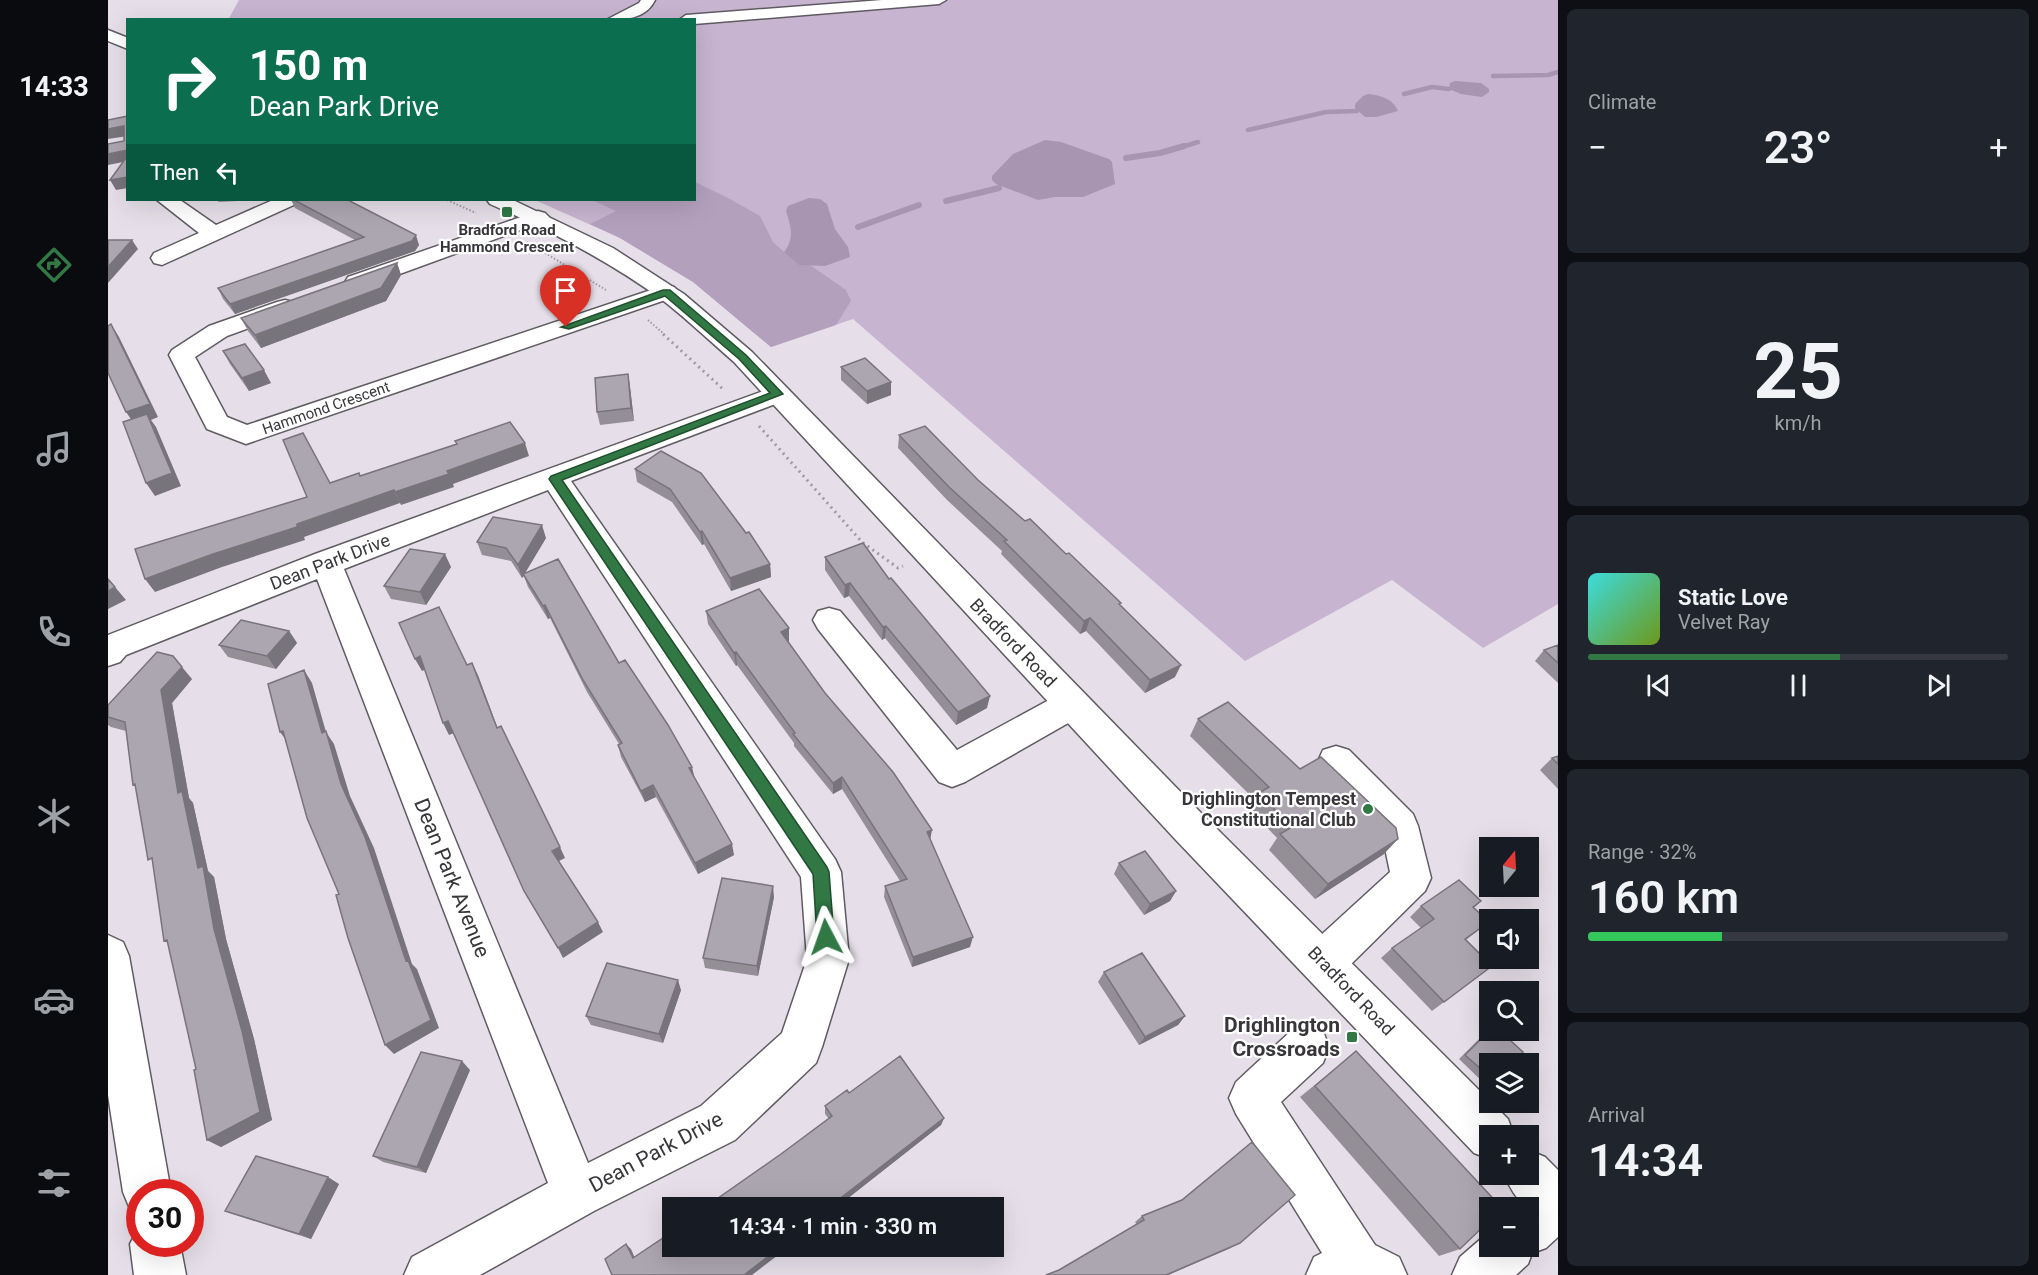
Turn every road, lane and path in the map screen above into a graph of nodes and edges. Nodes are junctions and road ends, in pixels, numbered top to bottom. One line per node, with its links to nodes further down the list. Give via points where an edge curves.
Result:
1 (648, 0): 3 (street, via 645,6)
2 (939, 0): 6 (street)
3 (632, 10): 4 (street, via 613,9); 5 (street)
4 (597, 16)
5 (617, 18)
6 (696, 19)
7 (108, 34): 8 (street)
8 (126, 43)
9 (168, 201): 15 (street)
10 (287, 201): 15 (street)
11 (449, 201): 14 (path)
12 (499, 201): 13 (street, Bradford Road)
13 (538, 217): 14 (street); 18 (street, Bradford Road, via 604,251)
14 (506, 229): 17 (street); 20 (path)
15 (213, 233): 16 (street)
16 (162, 258)
17 (340, 288)
18 (666, 292): 20 (street, Hammond Crescent); 21 (street, Bradford Road, via 743,357)
19 (306, 300): 20 (street, Hammond Crescent, via 218,331 181,355 217,423 246,435)
20 (630, 305): 22 (path)
21 (777, 394): 22 (street, Dean Park Drive); 24 (street, Bradford Road)
22 (741, 407): 23 (street, Dean Park Drive); 24 (path, via 862,542 898,568)
23 (555, 479): 25 (street, Dean Park Drive); 36 (street, Dean Park Drive, via 821,872 828,959 800,1047 718,1122)
24 (928, 555): 28 (street, Bradford Road)
25 (326, 562): 27 (street, Dean Park Drive, via 114,646); 36 (street, Dean Park Avenue)
26 (829, 620): 28 (street, via 952,771)
27 (108, 652)
28 (1072, 704): 31 (street, Bradford Road)
29 (1336, 761): 31 (street, via 1399,826 1411,878)
30 (108, 956): 34 (street)
31 (1323, 962): 33 (street, Bradford Road)
32 (1307, 1047): 41 (street, via 1252,1098)
33 (1480, 1125)
34 (145, 1179)
35 (1539, 1185): 37 (street)
36 (577, 1194): 43 (street, Dean Park Drive)
37 (1558, 1204): 38 (street)
38 (1539, 1220)
39 (157, 1257): 42 (street)
40 (1498, 1257): 44 (street)
41 (1356, 1271)
42 (160, 1275)
43 (430, 1275)
44 (1478, 1275)

